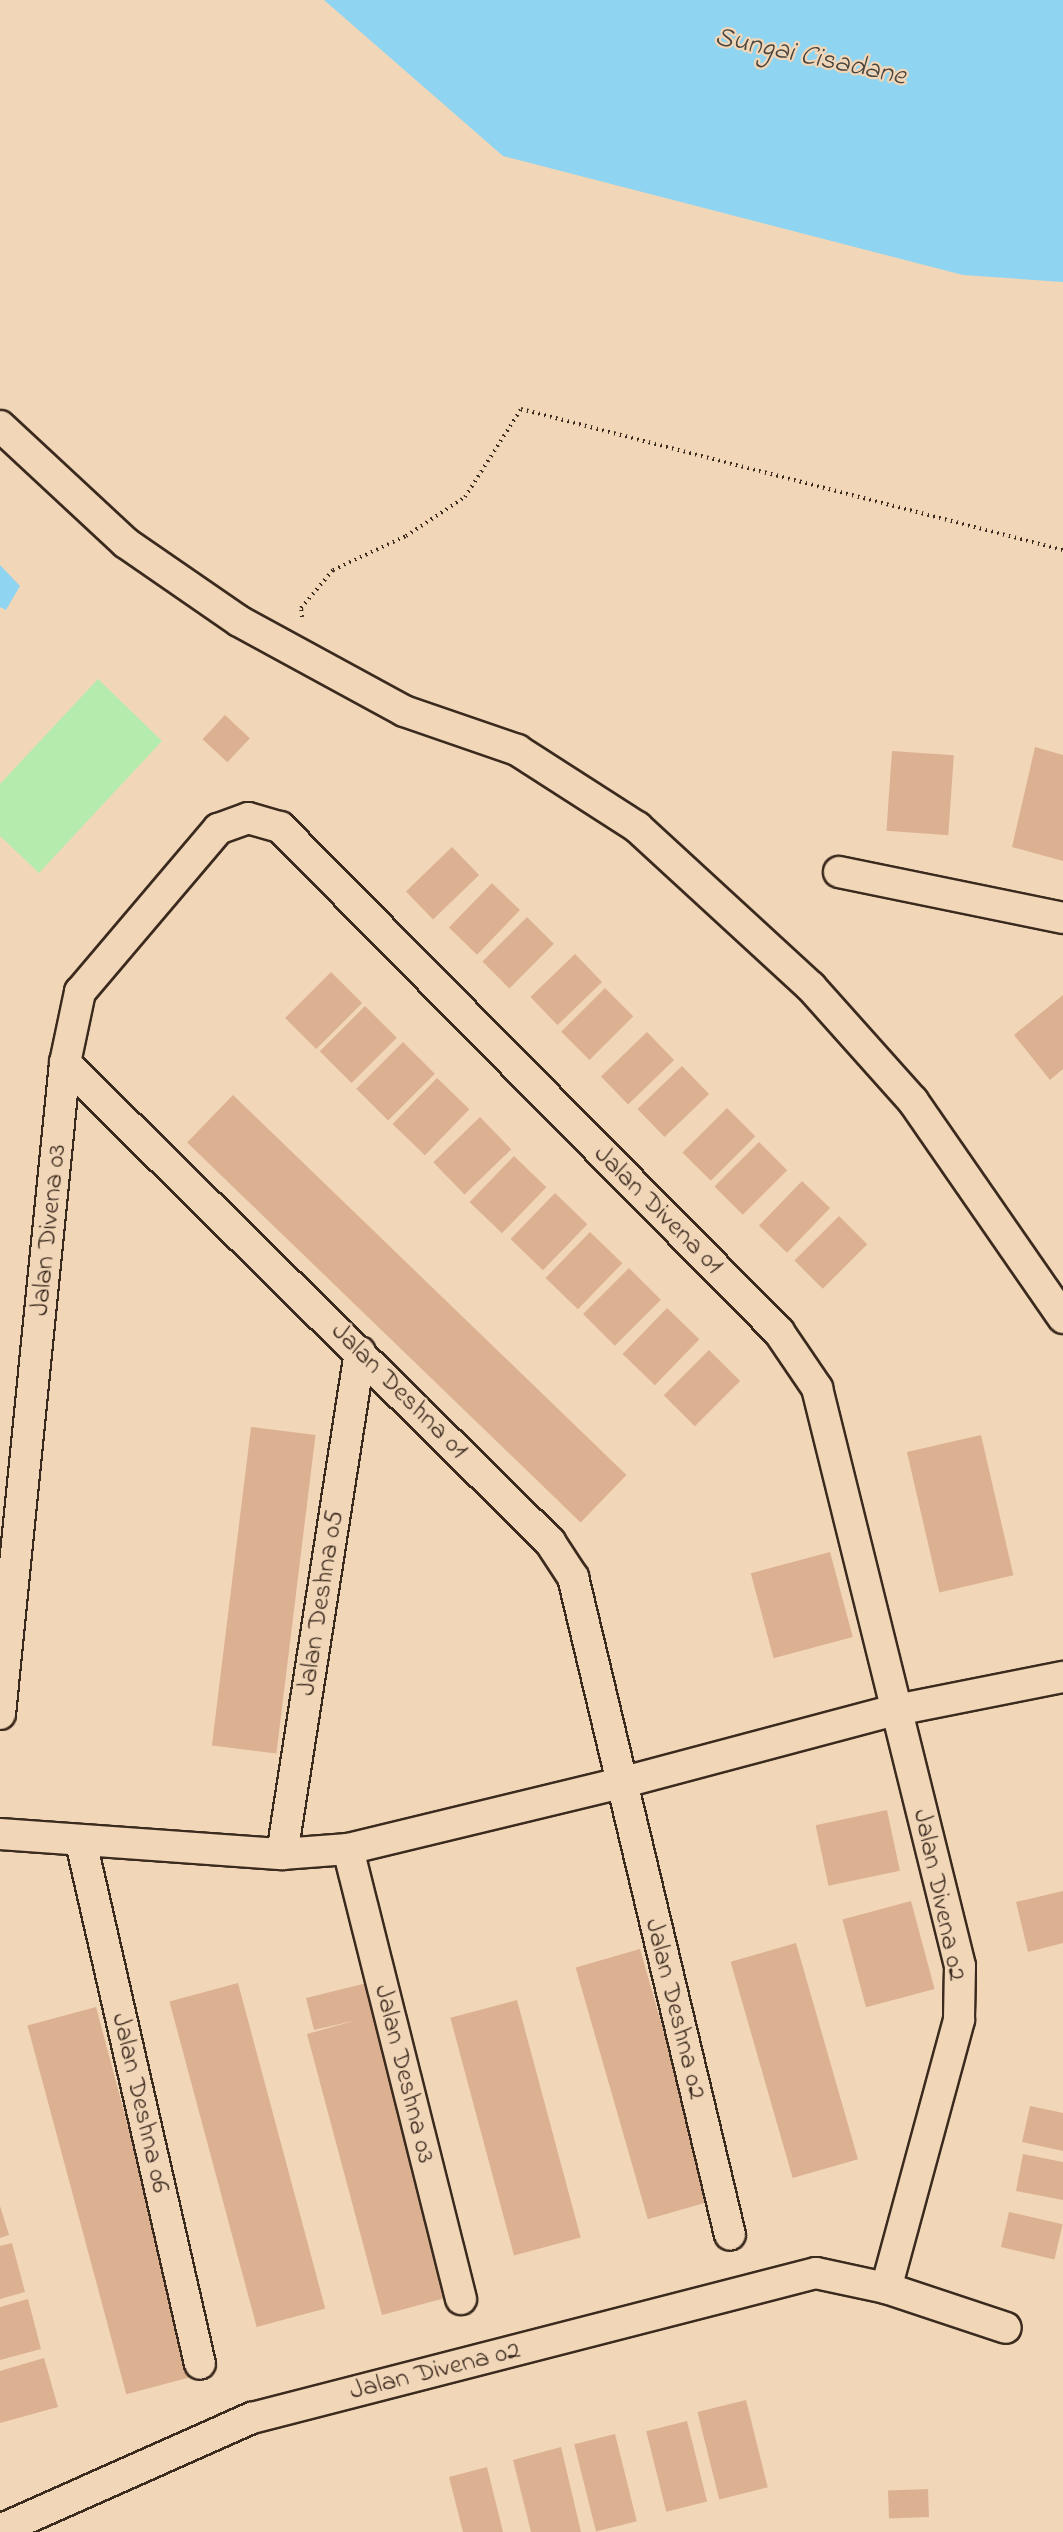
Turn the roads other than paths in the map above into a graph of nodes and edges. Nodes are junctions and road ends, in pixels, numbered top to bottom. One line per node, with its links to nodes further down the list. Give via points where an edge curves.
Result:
1 (0, 426): 6 (street, via 126,543 192,591 306,660 404,711 517,750 637,826 811,987 913,1101)
2 (248, 818): 5 (street, Jalan Divena 03, via 218,829 80,992); 9 (street, Jalan Divena 01, via 280,827 779,1332 818,1388)
3 (839, 872): 4 (street)
4 (1063, 918)
5 (65, 1062): 7 (street, Jalan Deshna 01); 10 (street, Jalan Divena 03)
6 (1063, 1318)
7 (360, 1352): 11 (street, Jalan Deshna 01, via 550,1542 573,1577); 15 (street, Jalan Deshna 05)
8 (1063, 1677): 9 (street)
9 (897, 1710): 11 (street); 17 (street, Jalan Divena 02, via 960,1966 959,2020)
10 (0, 1714)
11 (621, 1783): 14 (street); 16 (street, Jalan Deshna 02)
12 (0, 1834): 13 (street)
13 (81, 1842): 15 (street); 20 (street, Jalan Deshna 06)
14 (348, 1849): 15 (street); 18 (street, Jalan Deshna 03)
15 (282, 1854)
16 (730, 2235)
17 (886, 2289): 19 (street, Jalan Divena 02); 21 (street, Jalan Divena 02, via 816,2273 252,2418)
18 (461, 2299)
19 (1005, 2328)
20 (200, 2364)
21 (0, 2530)

